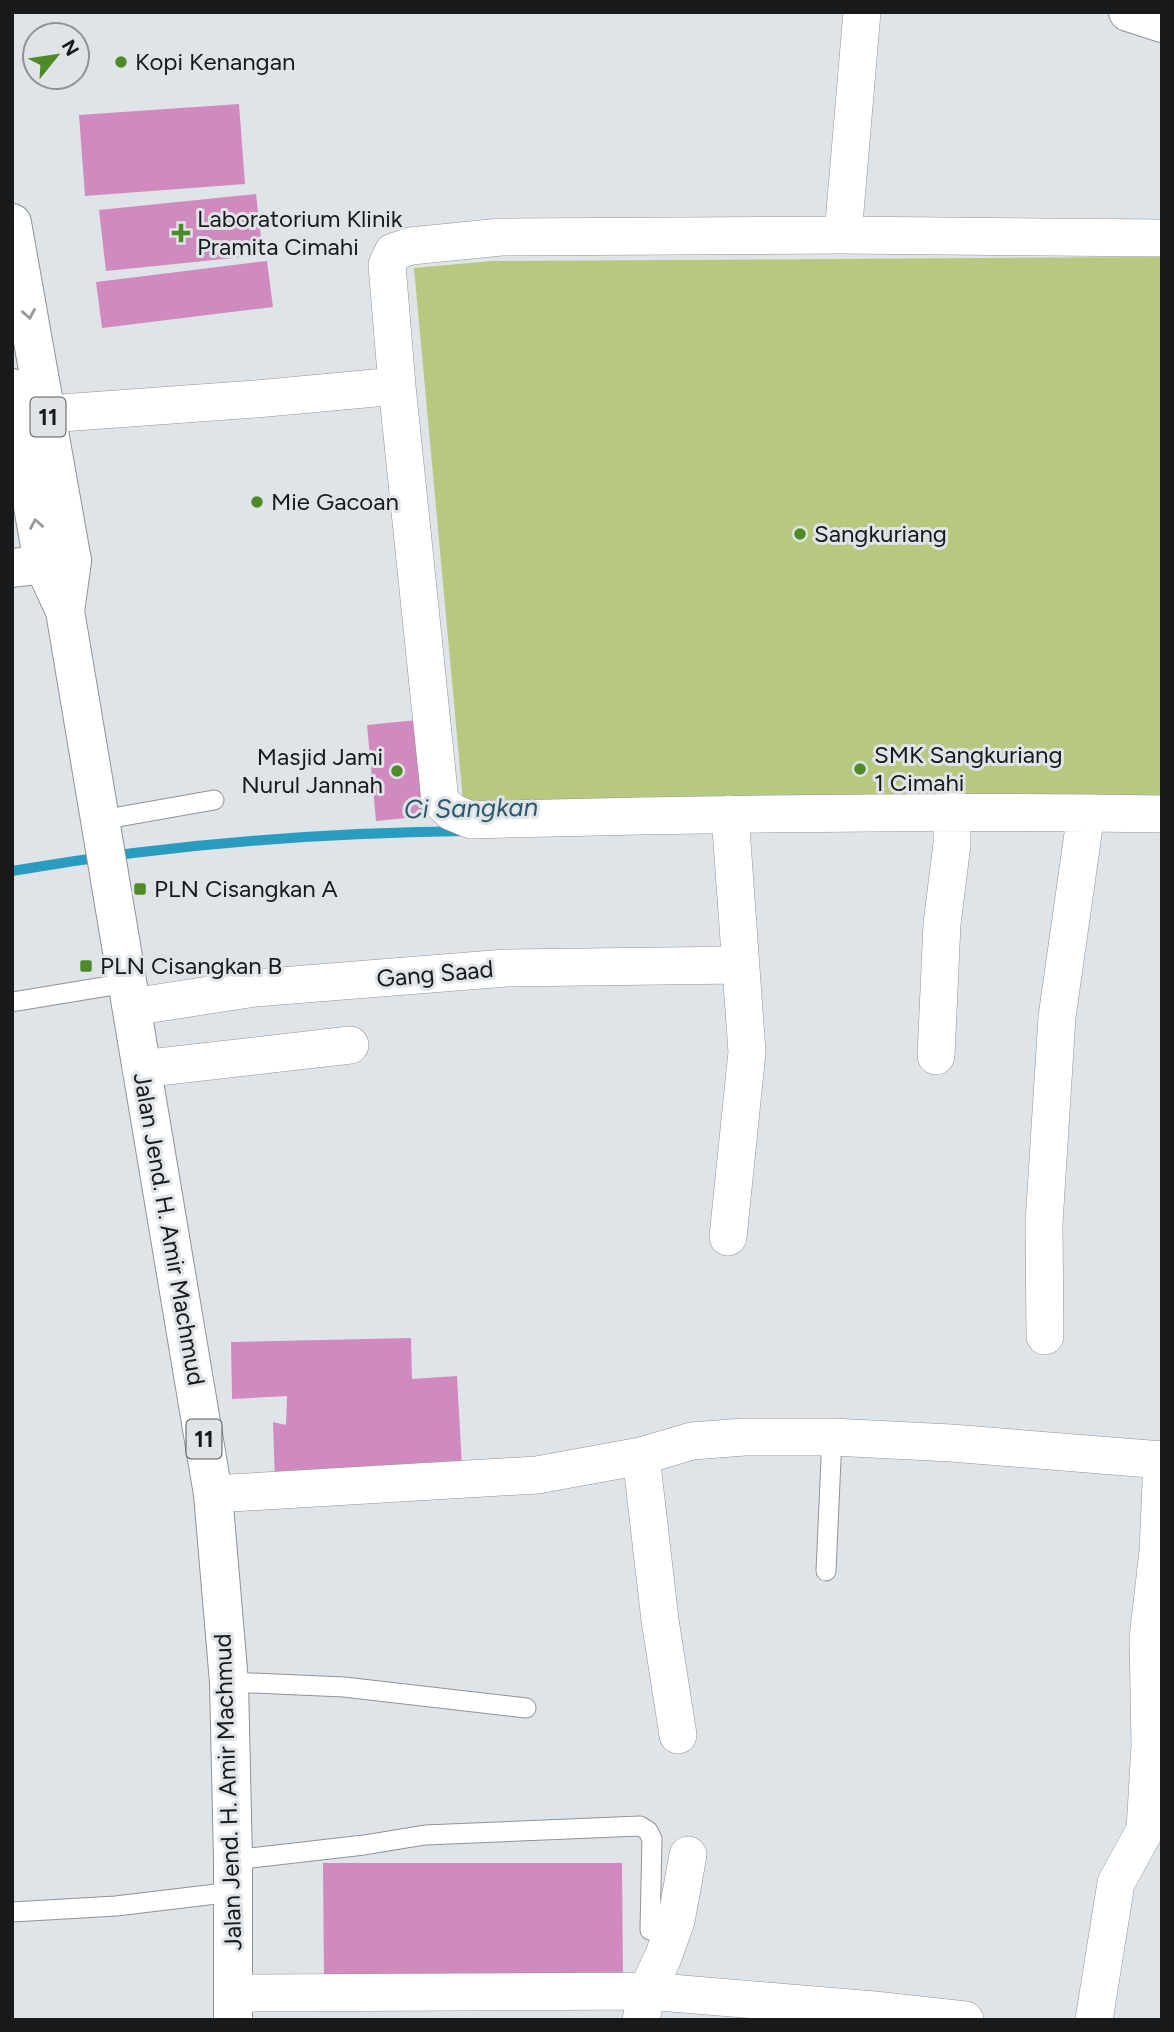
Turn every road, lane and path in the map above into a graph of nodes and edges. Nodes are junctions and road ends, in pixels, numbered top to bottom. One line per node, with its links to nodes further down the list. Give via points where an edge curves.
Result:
1 (862, 12): 5 (street)
2 (1128, 12): 3 (main road)
3 (1162, 23)
4 (12, 223): 9 (main road, Jalan Jend. H. Amir Machmud / 11, one-way to 9)
5 (843, 235): 6 (street); 7 (street, via 501,237 398,249 387,265)
6 (1162, 238)
7 (397, 386): 9 (street); 15 (street, via 440,801 471,820)
8 (12, 388): 10 (main road, Jalan Jend. H. Amir Machmud / 11, one-way to 8)
9 (47, 414): 10 (main road, Jalan Jend. H. Amir Machmud / 11)
10 (42, 564): 16 (main road, Jalan Jend. H. Amir Machmud / 11, via 65,611)
11 (214, 800): 16 (lane)
12 (953, 811): 13 (street); 15 (street); 21 (street)
13 (1086, 813): 14 (street); 24 (street, via 1057,1017 1044,1223)
14 (1162, 814)
15 (730, 822): 17 (street)
16 (104, 843): 18 (main road, Jalan Jend. H. Amir Machmud / 11)
17 (740, 965): 18 (street, Gang Saad, via 506,968); 23 (street, via 747,1052)
18 (130, 995): 19 (lane); 22 (main road, Jalan Jend. H. Amir Machmud / 11)
19 (12, 1002)
20 (350, 1045): 22 (street)
21 (936, 1056)
22 (141, 1069): 28 (main road, Jalan Jend. H. Amir Machmud / 11)
23 (728, 1237)
24 (1045, 1336)
25 (832, 1437): 26 (street, via 692,1441); 27 (street); 29 (lane)
26 (640, 1456): 28 (street, via 537,1475); 32 (street)
27 (1162, 1460): 40 (street, via 1148,1638 1150,1745 1145,1830 1116,1883)
28 (213, 1494): 30 (main road, Jalan Jend. H. Amir Machmud / 11)
29 (826, 1571)
30 (229, 1682): 31 (lane, via 344,1687); 34 (main road, Jalan Jend. H. Amir Machmud / 11)
31 (526, 1707)
32 (678, 1735)
33 (688, 1855): 37 (street, via 676,1921)
34 (233, 1876): 35 (lane, via 175,1900); 36 (lane, via 425,1835 640,1826 652,1839); 38 (main road, Jalan Jend. H. Amir Machmud / 11)
35 (12, 1913)
36 (650, 1930)
37 (644, 2005): 38 (street); 39 (street)
38 (233, 2006)
39 (965, 2020)
40 (1094, 2020)

